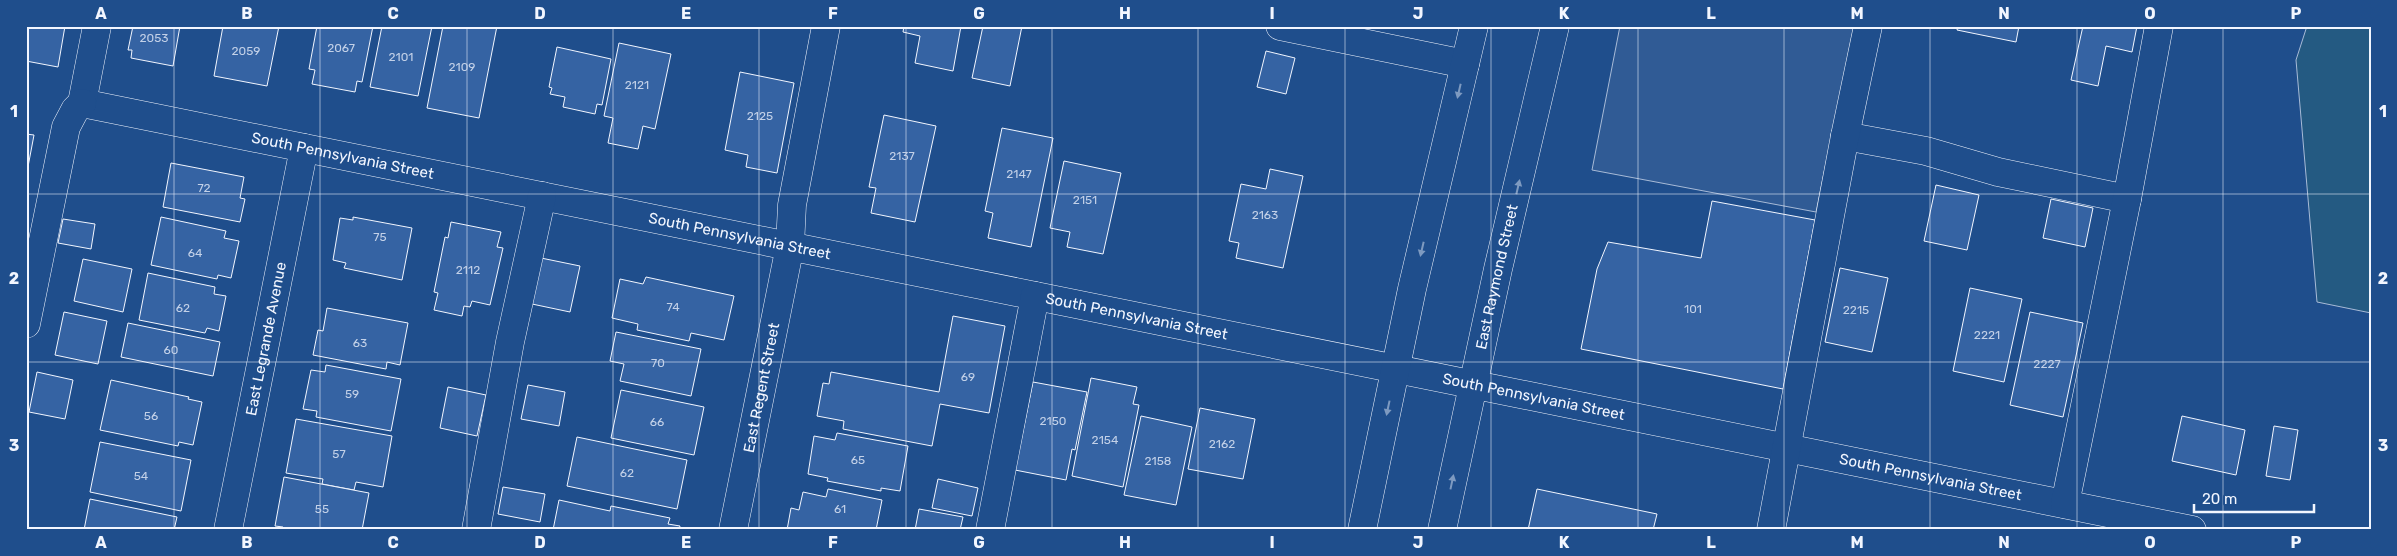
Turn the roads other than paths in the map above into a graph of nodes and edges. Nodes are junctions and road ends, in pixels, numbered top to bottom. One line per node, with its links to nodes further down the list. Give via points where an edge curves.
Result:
1 (96, 26): 9 (street)
2 (826, 26): 14 (street, East Regent Street, via 792,205)
3 (1280, 26): 8 (street)
4 (1474, 26): 8 (street)
5 (1555, 26): 18 (street, East Raymond Street, one-way to 5)
6 (1868, 26): 10 (street)
7 (2159, 26): 13 (street)
8 (1465, 64): 17 (street, one-way to 17)
9 (82, 103): 11 (street, South Pennsylvania Street); 16 (street, via 74,110 66,127)
10 (1845, 136): 13 (street, via 1926,150 1998,172); 19 (street)
11 (304, 148): 12 (street, South Pennsylvania Street); 21 (street, East Legrande Avenue)
12 (542, 196): 14 (street, South Pennsylvania Street); 22 (street, via 510,342)
13 (2127, 199): 20 (street)
14 (790, 246): 15 (street, South Pennsylvania Street); 23 (street, East Regent Street)
15 (1035, 296): 17 (street, South Pennsylvania Street); 24 (street)
16 (26, 324)
17 (1396, 369): 18 (street, South Pennsylvania Street); 25 (street, one-way to 25)
18 (1474, 384): 19 (street, South Pennsylvania Street); 26 (street, East Raymond Street, one-way to 18)
19 (1786, 448): 20 (street, South Pennsylvania Street); 27 (street)
20 (2065, 504): 28 (street, South Pennsylvania Street)
21 (228, 530)
22 (476, 530)
23 (733, 530)
24 (990, 530)
25 (1362, 530)
26 (1442, 530)
27 (1771, 530)
28 (2192, 530)

